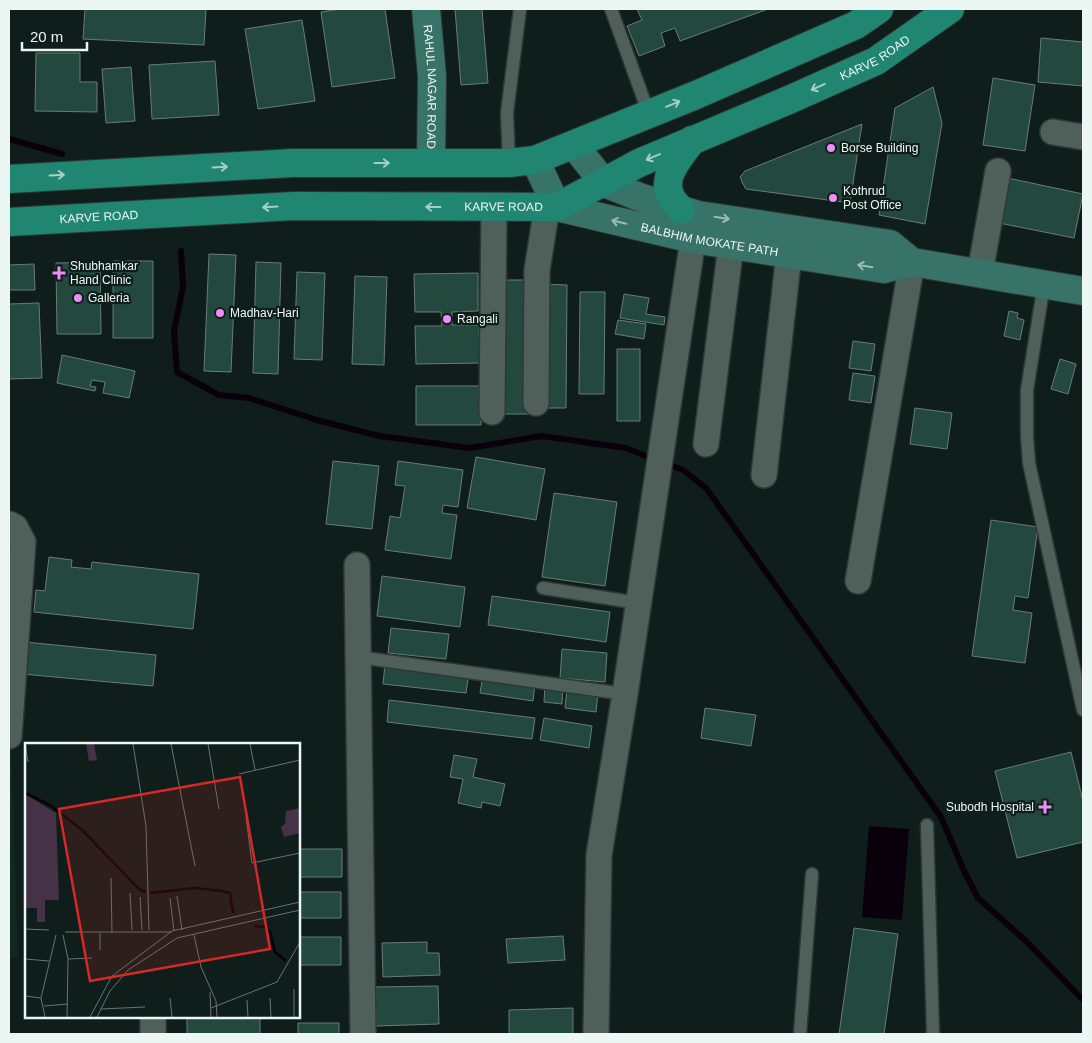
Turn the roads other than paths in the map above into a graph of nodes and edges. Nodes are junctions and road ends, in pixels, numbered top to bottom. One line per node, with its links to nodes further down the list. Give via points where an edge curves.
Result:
1 (426, 9): 12 (main road, RAHUL NAGAR ROAD, via 432,76)
2 (520, 9): 13 (lane, via 507,113)
3 (611, 9): 6 (lane)
4 (880, 9): 6 (main road, one-way to 4, via 856,25)
5 (950, 9): 9 (main road, KARVE ROAD, one-way to 9, via 876,61)
6 (649, 114): 10 (main road)
7 (1053, 132): 8 (street)
8 (1083, 137)
9 (692, 140): 16 (main road, KARVE ROAD, one-way to 16); 19 (main road, via 668,179 671,198)
10 (574, 145): 11 (main road); 16 (main road)
11 (536, 160): 13 (main road); 18 (main road)
12 (431, 163): 13 (main road); 15 (main road, one-way to 12, via 293,163)
13 (509, 163)
14 (998, 171): 25 (street)
15 (9, 178)
16 (604, 183): 18 (main road, KARVE ROAD); 19 (main road, BALBHIM MOKATE PATH)
17 (494, 207): 18 (main road, KARVE ROAD); 20 (main road, KARVE ROAD, one-way to 20, via 294,206); 29 (street)
18 (552, 207): 21 (main road, BALBHIM MOKATE PATH, one-way to 18); 28 (street, via 537,270)
19 (681, 210): 24 (main road, BALBHIM MOKATE PATH, one-way to 24, via 890,244)
20 (9, 222)
21 (693, 239): 22 (main road, BALBHIM MOKATE PATH); 36 (street)
22 (731, 245): 23 (main road, BALBHIM MOKATE PATH); 30 (street)
23 (789, 254): 24 (main road, BALBHIM MOKATE PATH, one-way to 23, via 884,269); 31 (street)
24 (912, 262): 25 (main road, BALBHIM MOKATE PATH); 34 (street)
25 (980, 273): 26 (main road, BALBHIM MOKATE PATH)
26 (1044, 284): 27 (main road, BALBHIM MOKATE PATH); 39 (lane, via 1027,390 1029,463)
27 (1083, 290)
28 (536, 403)
29 (492, 412)
30 (706, 444)
31 (764, 475)
32 (9, 524): 40 (street, via 23,542)
33 (357, 565): 37 (street)
34 (858, 581)
35 (543, 588): 36 (lane)
36 (638, 603): 38 (street)
37 (358, 657): 38 (lane); 45 (street)
38 (625, 694): 46 (street, via 599,855)
39 (1083, 710)
40 (9, 736)
41 (927, 825): 48 (lane)
42 (812, 874): 47 (lane)
43 (153, 1018): 44 (street)
44 (153, 1034)
45 (362, 1034)
46 (596, 1034)
47 (800, 1034)
48 (932, 1034)

